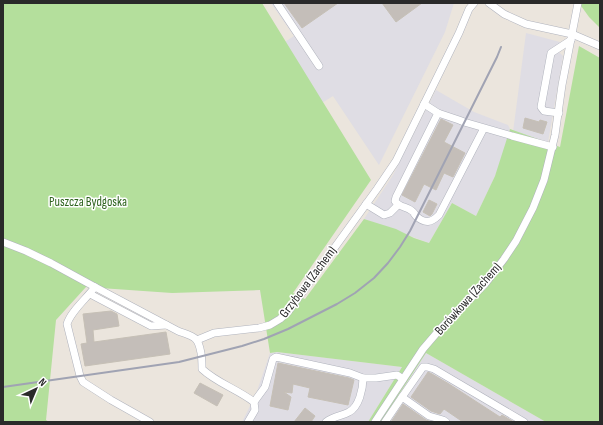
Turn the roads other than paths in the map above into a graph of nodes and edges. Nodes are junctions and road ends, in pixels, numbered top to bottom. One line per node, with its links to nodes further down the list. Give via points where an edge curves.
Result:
1 (277, 3): 7 (street)
2 (474, 3): 8 (street, Grzybowa (Zachem))
3 (489, 3): 5 (street, via 504,14 526,24)
4 (578, 3): 5 (street, Borówkowa (Zachem))
5 (571, 37): 6 (street); 10 (street, Borówkowa (Zachem)); 10 (street, via 551,53 542,107 544,111)
6 (600, 46)
7 (319, 66)
8 (424, 104): 9 (street); 13 (street, Grzybowa (Zachem), via 396,161)
9 (438, 113): 11 (street); 14 (street, via 396,197)
10 (558, 113): 12 (street, Borówkowa (Zachem))
11 (484, 128): 12 (street); 14 (street, via 435,220 425,221 413,211)
12 (553, 147): 21 (street, Borówkowa (Zachem), via 533,208 516,241 485,284 423,349)
13 (366, 204): 14 (street, via 384,215); 19 (street, Grzybowa (Zachem), via 292,307 280,319 270,326 214,333)
14 (398, 205)
15 (3, 242): 16 (street, via 51,263)
16 (95, 287): 17 (street); 18 (street)
17 (90, 294): 18 (street, via 152,326); 24 (street, via 69,318 67,324 80,376 84,382 111,400)
18 (166, 324): 19 (street)
19 (197, 340): 23 (street, via 200,345 202,369)
20 (363, 378): 21 (street, via 397,376); 23 (street, via 276,356 265,387); 26 (street, via 361,395 353,410)
21 (403, 379): 27 (street, Borówkowa (Zachem))
22 (402, 397): 28 (street); 29 (street, via 429,416); 30 (street, via 420,370 427,367)
23 (254, 402): 25 (street, via 255,410)
24 (150, 422)
25 (248, 422)
26 (326, 422)
27 (375, 422)
28 (385, 422)
29 (446, 422)
30 (524, 422)

